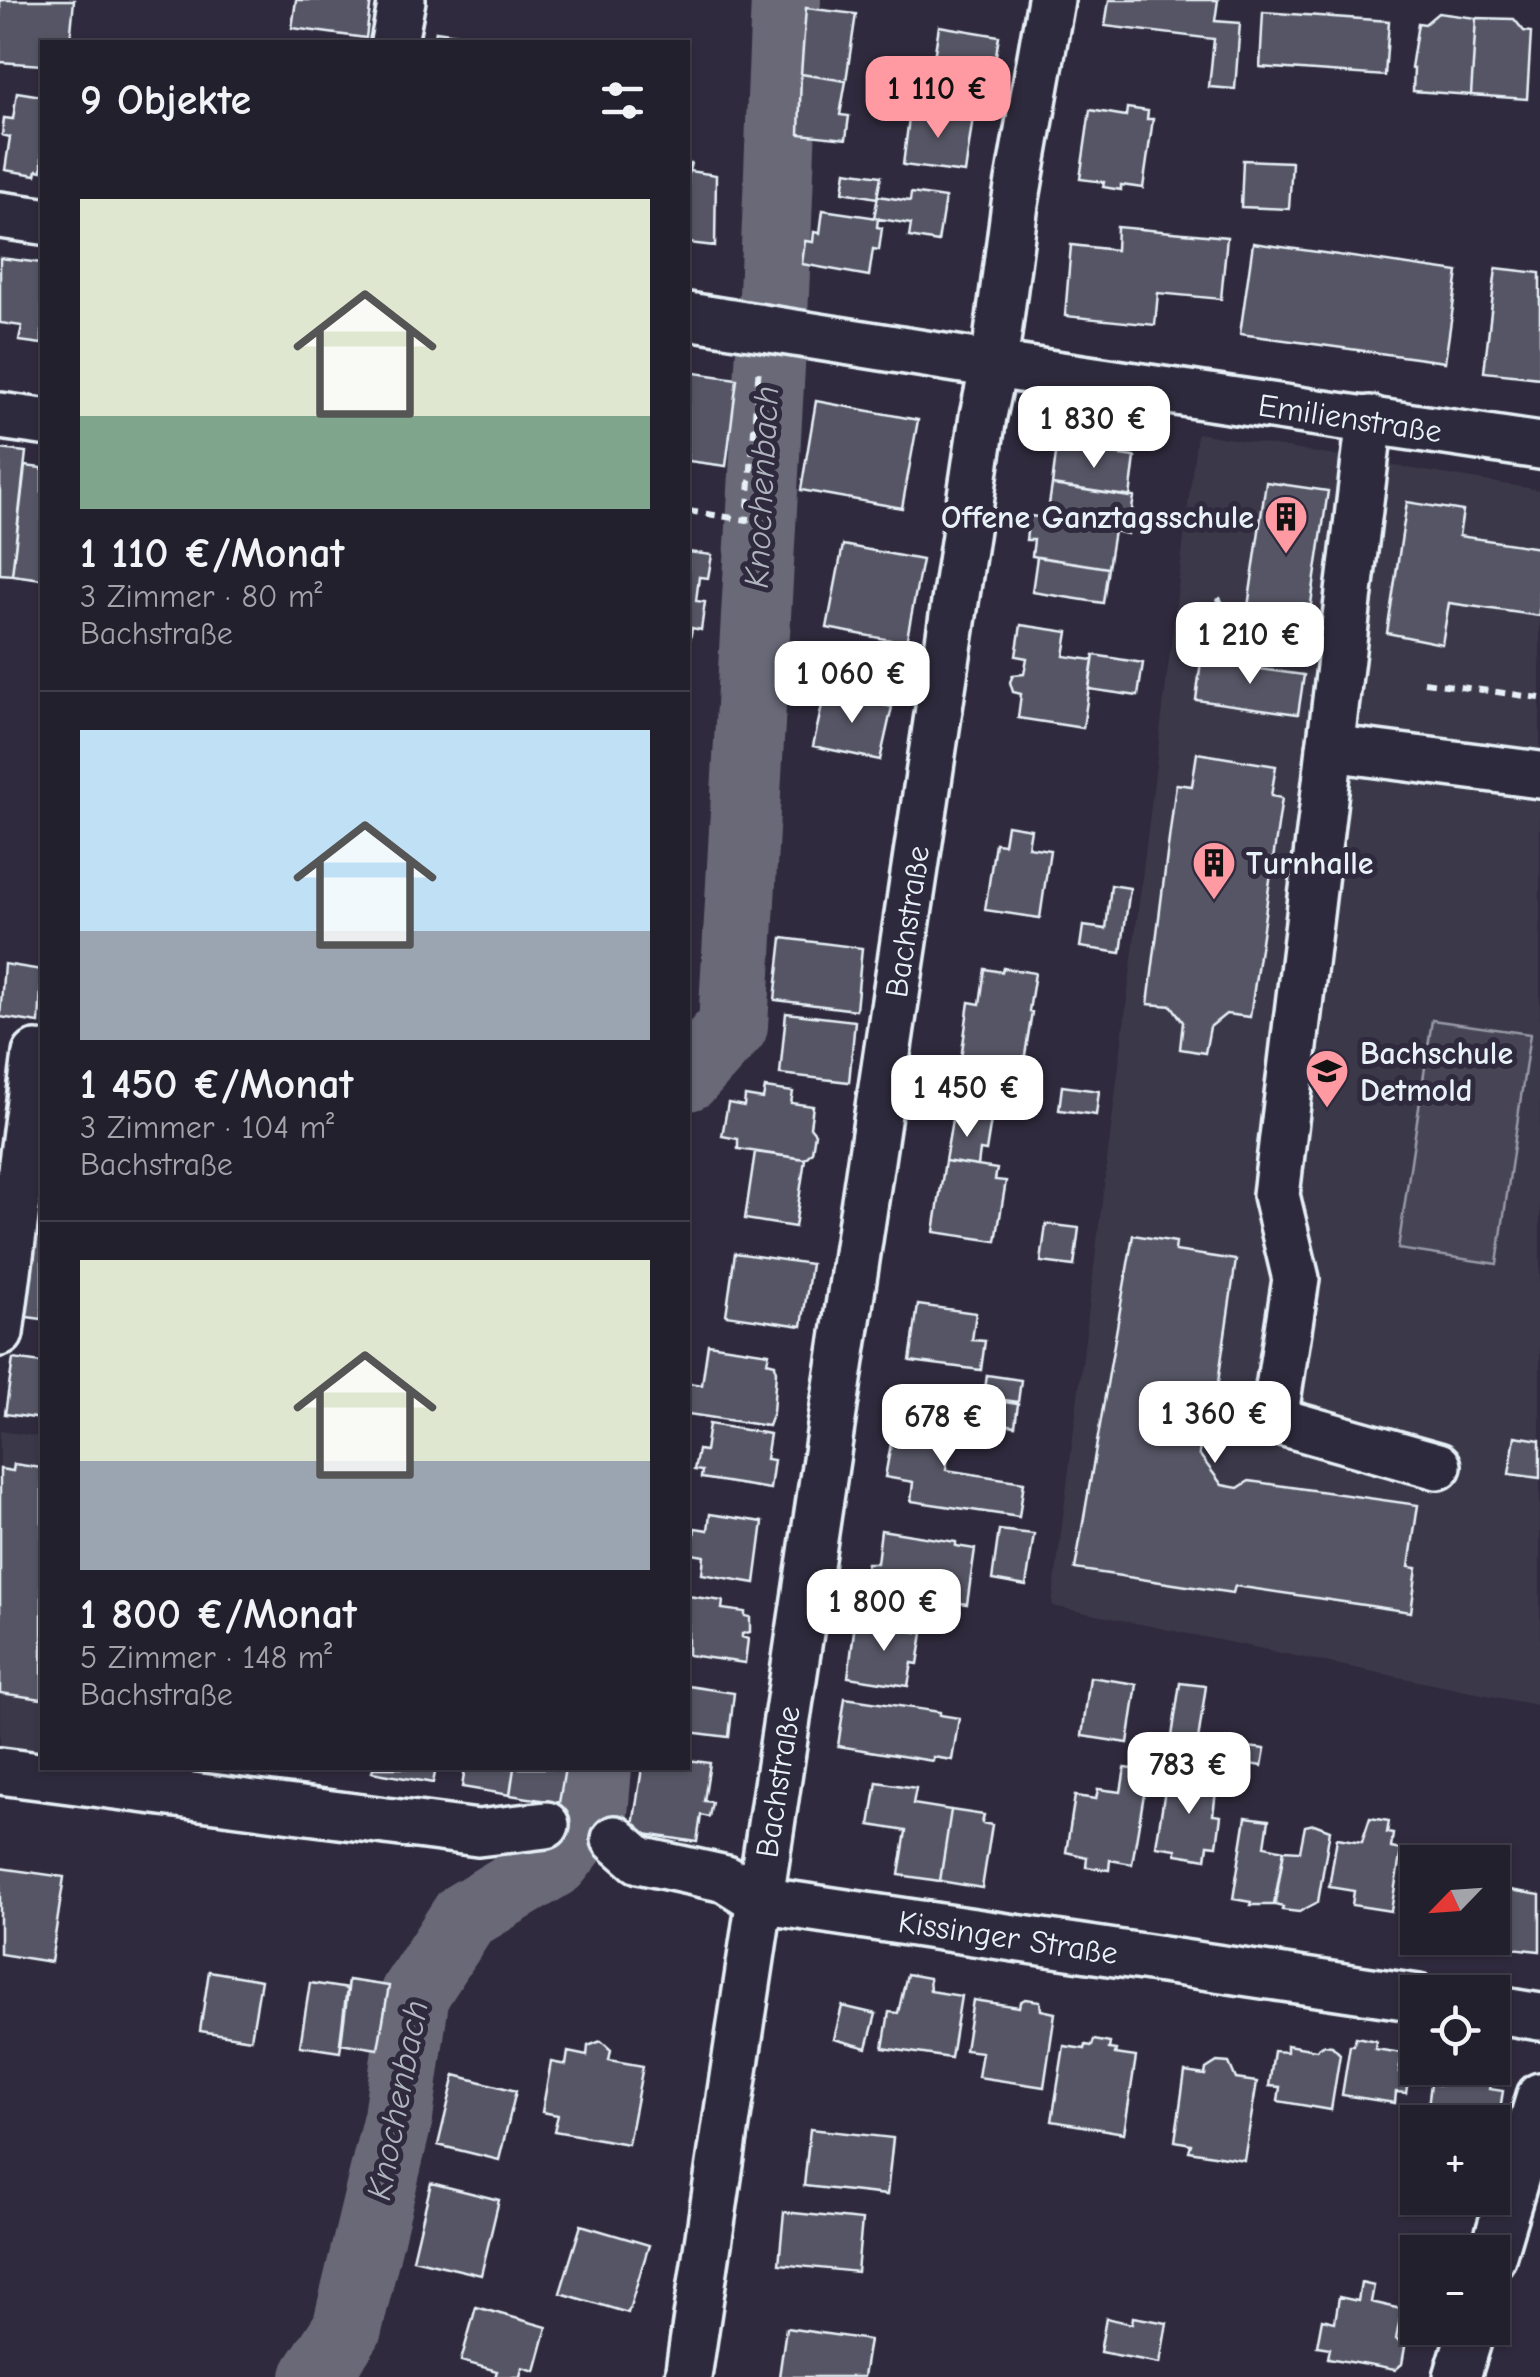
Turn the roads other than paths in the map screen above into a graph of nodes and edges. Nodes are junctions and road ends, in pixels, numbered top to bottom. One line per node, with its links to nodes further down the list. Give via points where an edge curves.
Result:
1 (402, 0): 3 (street)
2 (1051, 0): 7 (street, Bachstraße)
3 (394, 40)
4 (0, 215): 5 (street)
5 (40, 222)
6 (690, 316): 7 (street, Emilienstraße)
7 (994, 365): 9 (street, Emilienstraße); 21 (street, Bachstraße)
8 (0, 416): 10 (street)
9 (1370, 419): 11 (street, Emilienstraße); 12 (street)
10 (40, 422)
11 (1540, 446)
12 (1330, 748): 13 (street); 16 (street, via 1276,1195 1296,1279 1274,1420)
13 (1540, 776)
14 (26, 1053): 15 (street)
15 (0, 1333)
16 (1438, 1466)
17 (0, 1771): 18 (street)
18 (235, 1785): 19 (street, via 478,1834)
19 (546, 1825)
20 (615, 1839): 21 (street, Kissinger Straße, via 639,1860 726,1880)
21 (759, 1900): 22 (street, Kissinger Straße); 28 (street, Bachstraße)
22 (1400, 1995)
23 (1510, 2012): 24 (street)
24 (1540, 2016)
25 (1540, 2096): 26 (street)
26 (1499, 2235)
27 (1467, 2345): 29 (street)
28 (688, 2377)
29 (1457, 2377)

